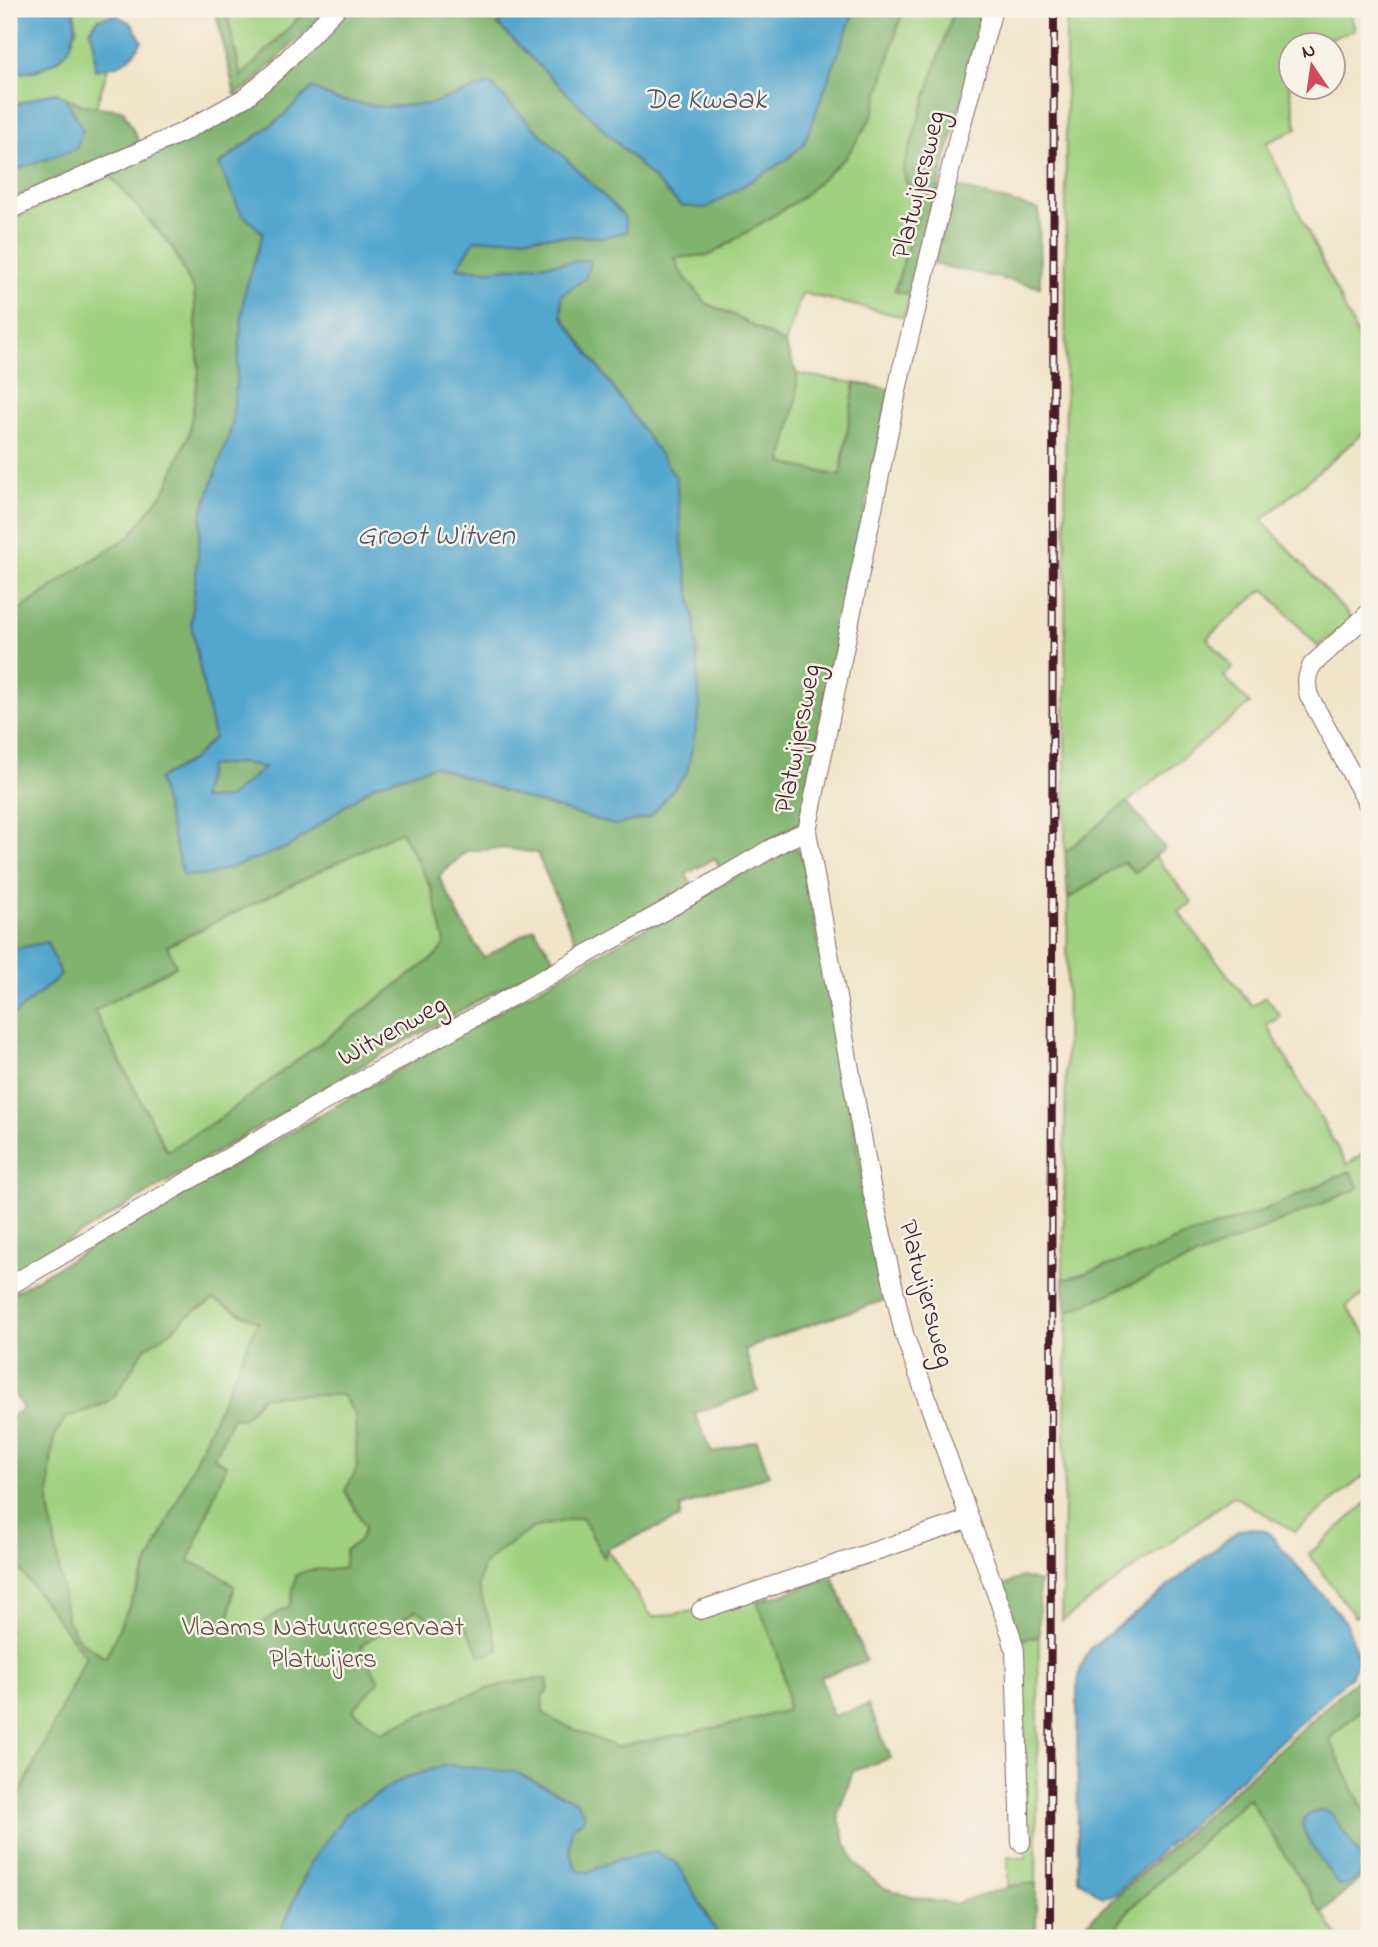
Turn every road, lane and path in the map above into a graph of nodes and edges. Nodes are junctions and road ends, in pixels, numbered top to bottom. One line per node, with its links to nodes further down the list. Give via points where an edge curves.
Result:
1 (336, 9): 3 (street, via 247,96 183,132)
2 (993, 9): 6 (street, Platwijersweg, via 901,372)
3 (9, 210)
4 (1369, 613): 5 (street, via 1312,665 1306,685)
5 (1369, 806)
6 (807, 831): 7 (street, Witvenweg, via 314,1107); 8 (street, Platwijersweg, via 896,1304)
7 (9, 1286)
8 (970, 1519): 9 (street); 10 (street, Platwijersweg, via 1015,1651)
9 (701, 1610)
10 (1021, 1843)

